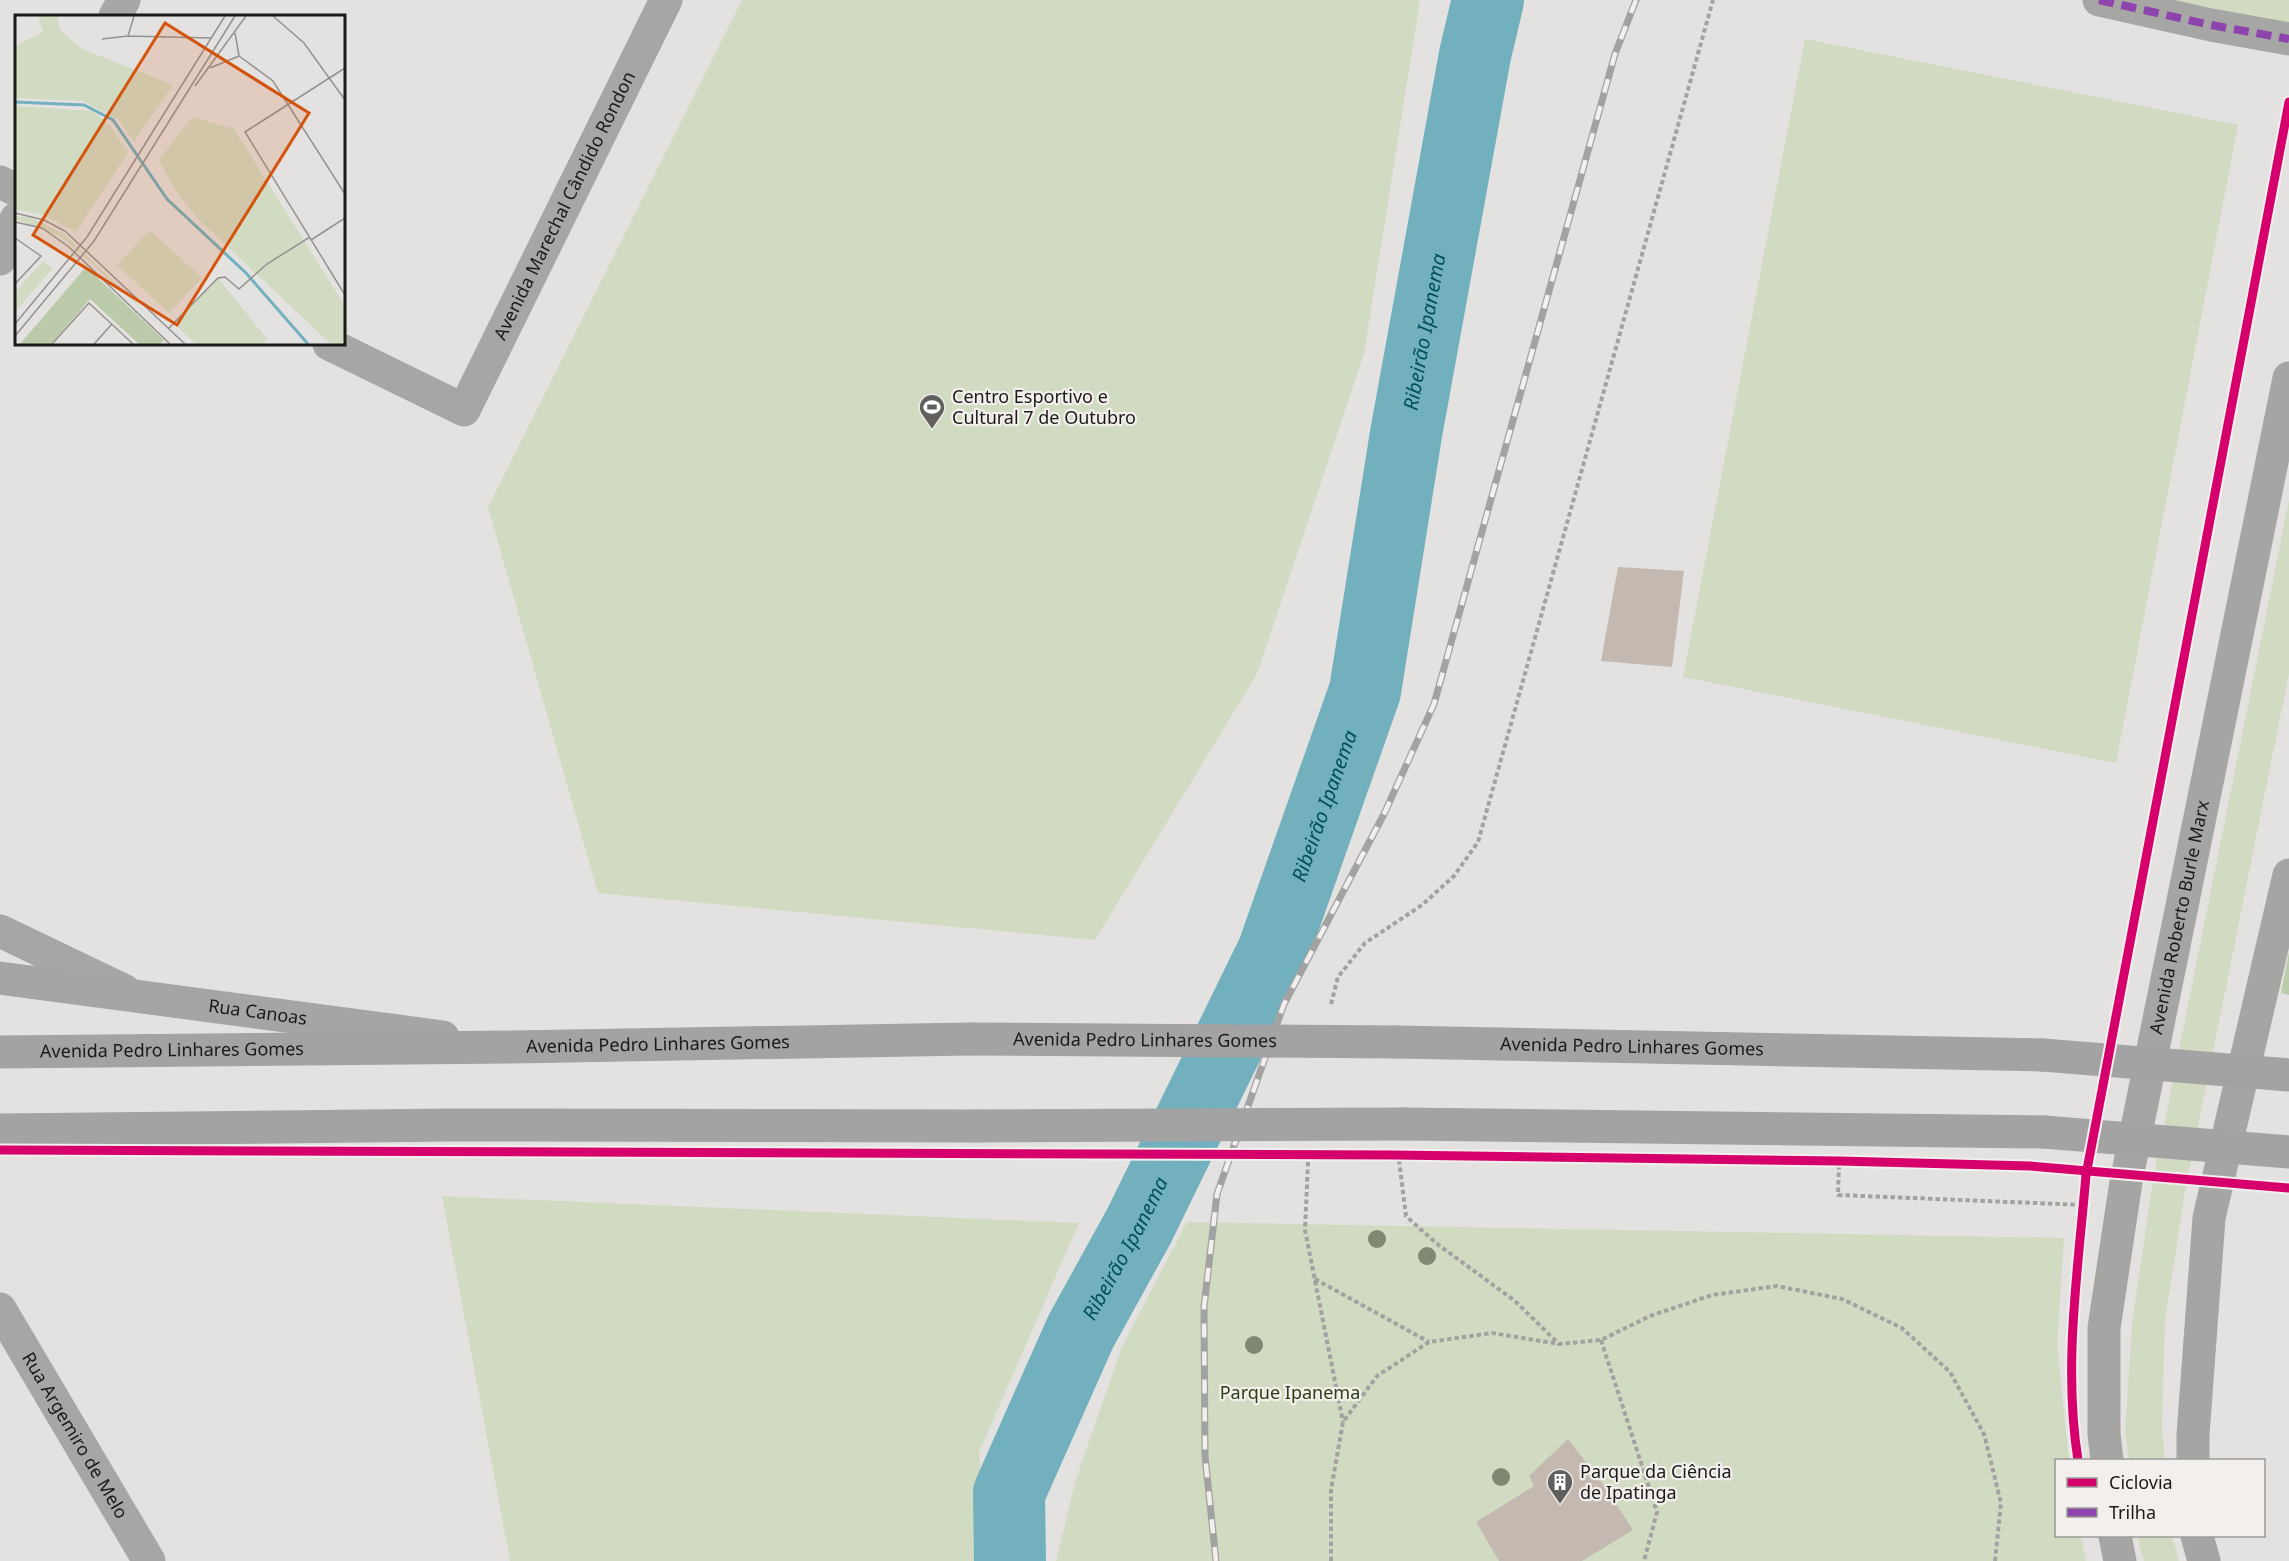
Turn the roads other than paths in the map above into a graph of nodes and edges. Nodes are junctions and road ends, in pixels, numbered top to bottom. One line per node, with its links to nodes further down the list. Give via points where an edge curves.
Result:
1 (124, 0): 4 (street)
2 (666, 0): 10 (street, Avenida Marechal Cândido Rondon, via 464,410)
3 (2099, 0): 5 (street)
4 (116, 15)
5 (2289, 39)
6 (0, 182): 7 (street)
7 (15, 190)
8 (15, 222): 9 (street)
9 (0, 259)
10 (331, 345)
11 (2289, 378): 22 (main road, Avenida Roberto Burle Marx, via 2126,1182 2104,1328)
12 (2289, 875): 23 (main road, via 2209,1218)
13 (0, 931): 15 (street)
14 (0, 978): 15 (main road, Rua Canoas)
15 (135, 996): 16 (main road, Rua Canoas)
16 (513, 1047): 17 (highway, Avenida Pedro Linhares Gomes); 18 (highway, Avenida Pedro Linhares Gomes, bridge, via 969,1039 1396,1042 2043,1055)
17 (0, 1052)
18 (2289, 1076)
19 (0, 1130): 20 (highway, bridge, via 450,1125 976,1126 1398,1145 2044,1132)
20 (2289, 1152)
21 (0, 1309): 26 (street, Rua Argemiro de Melo)
22 (2107, 1459)
23 (2193, 1459)
24 (2115, 1537): 27 (main road)
25 (2197, 1537): 28 (main road)
26 (149, 1561)
27 (2120, 1561)
28 (2204, 1561)

